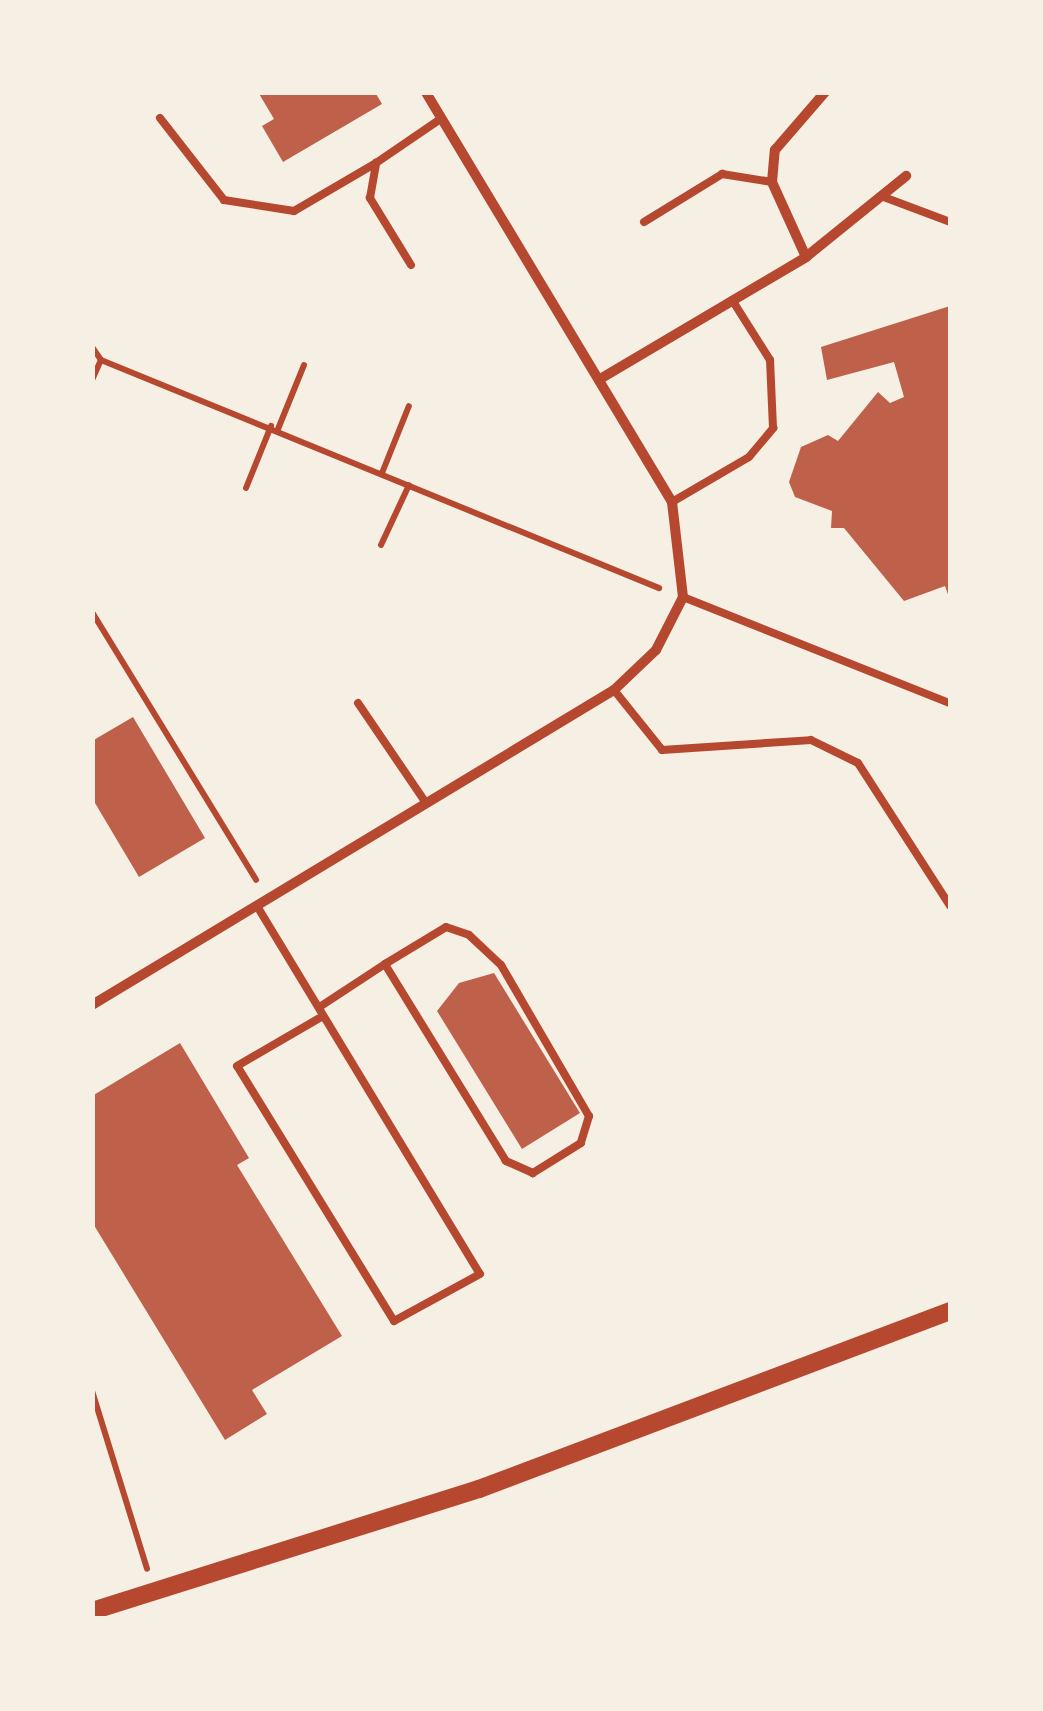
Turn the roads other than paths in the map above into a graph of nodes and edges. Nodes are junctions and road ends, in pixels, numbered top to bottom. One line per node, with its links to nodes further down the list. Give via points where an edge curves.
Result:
1 (426, 92): 4 (street)
2 (825, 92): 7 (street, via 775,150)
3 (160, 118): 5 (lane, via 224,200 294,211)
4 (439, 120): 5 (lane); 14 (street)
5 (376, 163): 12 (lane, via 370,198)
6 (906, 176): 8 (street)
7 (772, 182): 9 (lane, via 722,174); 11 (street)
8 (881, 196): 10 (lane); 11 (street)
9 (644, 222)
10 (950, 222)
11 (806, 256): 13 (street)
12 (411, 265)
13 (732, 300): 14 (street); 15 (lane, via 770,360 773,428 750,457)
14 (600, 379): 15 (street)
15 (672, 502): 16 (street)
16 (683, 597): 17 (street, via 656,650); 18 (lane)
17 (614, 690): 20 (street); 22 (lane, via 662,750 812,740 858,763)
18 (950, 702)
19 (358, 704): 20 (lane)
20 (426, 803): 21 (street)
21 (262, 903): 24 (street); 25 (lane)
22 (950, 906)
23 (385, 964): 23 (lane, via 506,1161 532,1173 582,1143 589,1116 501,965 446,927); 25 (lane)
24 (92, 1005)
25 (322, 1011): 25 (lane, via 480,1274 394,1321 237,1066)
26 (950, 1311): 27 (street, via 480,1489)
27 (92, 1611)

